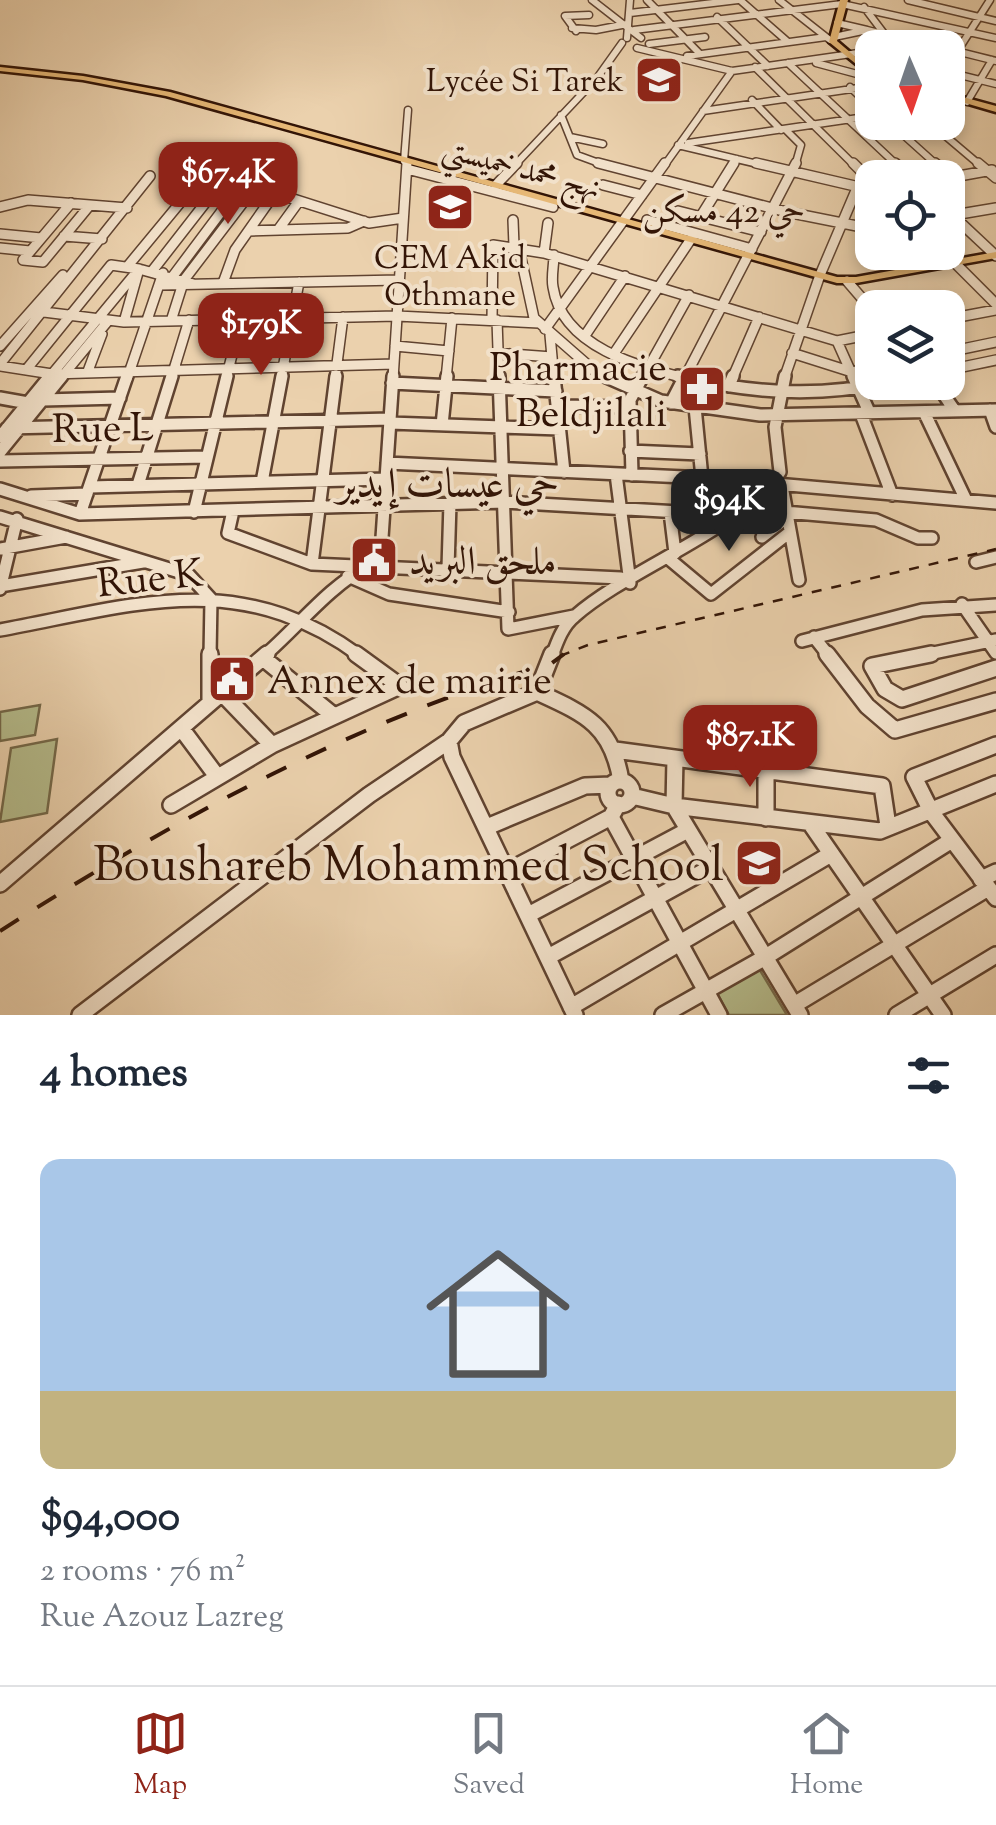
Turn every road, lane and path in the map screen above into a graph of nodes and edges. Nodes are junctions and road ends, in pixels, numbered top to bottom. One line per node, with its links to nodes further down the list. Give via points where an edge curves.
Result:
1 (584, 0): 19 (street)
2 (592, 0): 16 (street)
3 (630, 0): 20 (street)
4 (647, 0): 17 (street)
5 (739, 0): 11 (street); 21 (street)
6 (780, 0): 18 (street)
7 (816, 0): 14 (street)
8 (859, 0): 15 (street)
9 (908, 0): 13 (street)
10 (990, 0): 22 (street)
11 (702, 2): 17 (street); 23 (street)
12 (843, 2): 14 (street); 15 (street); 26 (main road)
13 (938, 3): 22 (street)
14 (824, 7): 18 (street)
15 (866, 9): 32 (street); 33 (street)
16 (604, 10): 19 (street); 29 (street)
17 (656, 10): 20 (street); 27 (street)
18 (793, 11): 21 (street); 37 (street)
19 (589, 13): 28 (street); 28 (street, via 565,16 569,27)
20 (630, 13): 29 (street)
21 (757, 15): 23 (street); 43 (street)
22 (979, 17): 24 (street); 33 (street)
23 (720, 20): 25 (street); 45 (street)
24 (996, 21)
25 (692, 23): 27 (street); 36 (street)
26 (837, 23): 31 (street); 37 (main road)
27 (671, 26): 30 (street); 39 (street)
28 (594, 27): 29 (street)
29 (630, 27): 30 (street); 40 (street); 41 (street)
30 (652, 28): 42 (street)
31 (867, 30)
32 (881, 30)
33 (969, 32): 35 (street); 38 (street)
34 (855, 33): 37 (street)
35 (965, 36)
36 (705, 37): 39 (street); 46 (street)
37 (831, 38): 43 (street); 50 (main road)
38 (996, 38)
39 (684, 40): 42 (street); 48 (street)
40 (646, 41): 41 (street); 42 (street); 44 (street); 51 (street)
41 (626, 42): 44 (street); 75 (street)
42 (664, 42): 51 (street)
43 (788, 42): 45 (street)
44 (637, 48): 51 (street)
45 (749, 48): 46 (street); 56 (street)
46 (719, 52): 48 (street)
47 (965, 53): 52 (street)
48 (700, 54): 51 (street)
49 (855, 54): 50 (street)
50 (848, 55): 53 (street); 54 (main road)
51 (674, 56): 59 (street)
52 (994, 60): 62 (street)
53 (807, 61): 55 (street); 61 (street)
54 (855, 62)
55 (788, 63): 56 (street); 66 (street)
56 (768, 66): 57 (street)
57 (756, 67): 59 (street); 68 (street)
58 (0, 70): 88 (main road, نهج محمد خميستي, via 123,88)
59 (732, 71): 72 (street)
60 (965, 73): 62 (street)
61 (855, 75)
62 (980, 80): 63 (street); 71 (street)
63 (996, 84)
64 (855, 85): 65 (street)
65 (850, 87): 66 (street); 67 (street)
66 (819, 92): 68 (street); 77 (street)
67 (855, 92)
68 (786, 97): 69 (street); 78 (street)
69 (754, 101): 72 (street); 79 (street)
70 (965, 101): 71 (main road)
71 (968, 102): 73 (main road)
72 (704, 108): 84 (street)
73 (996, 109)
74 (408, 110): 88 (street)
75 (561, 115): 80 (street); 99 (street)
76 (855, 119): 77 (street)
77 (849, 120): 78 (street); 86 (street)
78 (814, 125): 79 (street); 89 (street)
79 (783, 129): 84 (street); 92 (street, via 801,145)
80 (570, 138): 83 (street); 96 (street, via 576,155 586,160)
81 (908, 140): 87 (street)
82 (953, 140): 91 (street)
83 (604, 144)
84 (678, 144): 85 (street); 96 (street)
85 (736, 159): 92 (street); 104 (street)
86 (892, 160)
87 (930, 160)
88 (406, 164): 99 (main road, نهج محمد خميستي); 116 (street); 124 (street)
89 (855, 165)
90 (234, 166): 98 (street, via 254,168); 105 (street, via 213,163); 107 (street)
91 (992, 170): 93 (street); 97 (street)
92 (794, 172): 101 (street); 117 (street)
93 (965, 174)
94 (150, 176): 115 (street)
95 (613, 176): 106 (street, via 604,186)
96 (655, 178): 104 (street); 106 (street)
97 (996, 178)
98 (243, 184): 100 (street); 110 (street)
99 (496, 185): 129 (main road, نهج محمد خميستي)
100 (255, 187): 103 (street); 122 (street)
101 (855, 188)
102 (855, 191): 109 (street)
103 (275, 193): 111 (street); 125 (street)
104 (714, 193): 117 (street); 123 (street)
105 (186, 195): 107 (street); 135 (street)
106 (642, 195): 129 (street)
107 (209, 198): 110 (street); 139 (street)
108 (855, 198): 109 (street)
109 (852, 199): 131 (street)
110 (230, 200): 121 (street)
111 (299, 201): 128 (street); 136 (street)
112 (71, 204): 113 (street); 114 (street, via 28,200); 143 (street)
113 (90, 205): 115 (street); 141 (street)
114 (0, 208)
115 (126, 208): 144 (street)
116 (553, 208)
117 (773, 208): 131 (street); 138 (street)
118 (996, 208): 120 (street)
119 (678, 210): 123 (street)
120 (965, 212)
121 (220, 214): 122 (street); 142 (street)
122 (234, 216): 125 (street); 163 (street)
123 (701, 216): 133 (street)
124 (403, 218): 128 (street); 162 (street)
125 (257, 219): 137 (street)
126 (514, 220): 147 (street)
127 (647, 220): 146 (street)
128 (364, 221): 136 (street, via 348,228)
129 (624, 221): 145 (main road, نهج محمد خميستي); 154 (street)
130 (548, 223): 151 (street)
131 (841, 224): 132 (street); 159 (street)
132 (855, 226)
133 (743, 228): 138 (street); 146 (street)
134 (965, 228): 152 (street)
135 (158, 230): 139 (street); 155 (street)
136 (278, 230): 137 (street)
137 (249, 231): 166 (street)
138 (761, 232): 150 (street)
139 (181, 233): 142 (street); 163 (street)
140 (0, 234): 143 (street)
141 (64, 236): 144 (street); 149 (street, via 43,262 23,260)
142 (203, 236): 163 (street)
143 (41, 238): 149 (street)
144 (102, 239): 158 (street)
145 (691, 239): 150 (main road, نهج محمد خميستي); 167 (street)
146 (733, 244): 150 (street)
147 (516, 247): 151 (street); 186 (street, via 493,246); 189 (street, via 534,318)
148 (0, 248): 149 (street)
149 (30, 251)
150 (750, 252): 159 (main road, نهج محمد خميستي); 171 (street)
151 (549, 254): 154 (street); 173 (street)
152 (996, 256): 153 (main road, نهج محمد خميستي)
153 (965, 261)
154 (591, 266): 160 (street); 173 (street)
155 (133, 268): 161 (street, via 111,265); 163 (street); 169 (street); 183 (street)
156 (912, 270): 164 (main road, نهج محمد خميستي)
157 (961, 270): 172 (street)
158 (68, 275): 161 (street); 174 (street); 195 (street)
159 (820, 275): 164 (main road, نهج محمد خميستي); 190 (street)
160 (625, 276): 167 (street); 191 (street)
161 (100, 279): 176 (street)
162 (399, 280): 165 (street); 177 (street)
163 (171, 281): 166 (street); 169 (street); 184 (street); 187 (street)
164 (847, 281): 168 (street)
165 (299, 282): 166 (street); 180 (street)
166 (223, 283)
167 (659, 286): 170 (street); 201 (street)
168 (855, 290)
169 (134, 295): 188 (street)
170 (690, 295): 171 (street); 213 (street)
171 (724, 306): 179 (street); 219 (street)
172 (996, 307): 175 (street)
173 (560, 308): 189 (street); 191 (street)
174 (44, 312): 176 (street); 204 (street)
175 (965, 315)
176 (70, 316): 183 (street); 211 (street)
177 (397, 316): 178 (street); 181 (street); 196 (street)
178 (344, 317): 180 (street); 206 (street)
179 (759, 317): 190 (street); 223 (street)
180 (293, 318): 182 (street); 207 (street)
181 (452, 318): 186 (street); 198 (street)
182 (241, 319): 185 (street); 209 (street)
183 (103, 320): 188 (street); 214 (street); 215 (street); 218 (street)
184 (171, 320): 185 (street); 187 (street)
185 (188, 320): 210 (street)
186 (494, 320): 189 (street); 199 (street)
187 (147, 321): 188 (street); 212 (street)
188 (124, 322)
189 (545, 329): 202 (street); 226 (street, via 598,374)
190 (800, 330): 193 (street); 200 (street)
191 (584, 337): 201 (street)
192 (855, 337): 193 (street)
193 (837, 341): 217 (street)
194 (996, 342): 197 (street)
195 (0, 346)
196 (395, 346): 198 (street); 205 (street)
197 (965, 348)
198 (449, 351): 222 (street)
199 (496, 353): 202 (street); 224 (street)
200 (792, 353): 217 (street); 228 (street)
201 (613, 355): 213 (street)
202 (552, 357): 227 (street)
203 (996, 360): 208 (street)
204 (1, 361): 211 (street)
205 (394, 364): 206 (street); 221 (street)
206 (337, 365): 207 (street); 243 (street)
207 (284, 366): 209 (street); 245 (street)
208 (965, 366)
209 (229, 368): 210 (street); 246 (street)
210 (174, 369): 212 (street); 247 (street)
211 (26, 370): 218 (street)
212 (130, 370): 215 (street); 230 (street)
213 (648, 370): 219 (street); 226 (street)
214 (66, 371): 215 (street); 218 (street); 233 (street)
215 (88, 371)
216 (855, 371): 217 (street)
217 (852, 372): 220 (street)
218 (52, 374): 233 (street)
219 (686, 379): 223 (street); 234 (street)
220 (855, 379)
221 (392, 383): 222 (street); 244 (street)
222 (446, 386): 224 (street); 248 (street)
223 (729, 386): 228 (street)
224 (499, 388): 227 (street); 250 (street)
225 (855, 389): 228 (street)
226 (635, 390): 234 (street); 236 (street)
227 (556, 391): 235 (street)
228 (778, 394): 241 (street)
229 (0, 398): 233 (street)
230 (120, 398): 233 (street); 249 (street)
231 (862, 400): 242 (street)
232 (946, 400): 240 (street)
233 (36, 401): 253 (street)
234 (671, 402): 237 (street)
235 (558, 406): 236 (street); 252 (street)
236 (629, 407): 254 (street)
237 (695, 407): 241 (street); 256 (street)
238 (993, 410): 240 (street); 251 (street)
239 (924, 412): 240 (street); 242 (street); 277 (street)
240 (954, 412)
241 (775, 414): 242 (street); 272 (street)
242 (865, 414): 275 (street)
243 (330, 420): 244 (street); 245 (street); 268 (street)
244 (390, 421): 248 (street); 261 (street)
245 (273, 422): 246 (street); 269 (street)
246 (215, 423): 247 (street); 257 (street)
247 (156, 425): 249 (street); 258 (street)
248 (442, 425): 250 (street)
249 (111, 426): 253 (street); 259 (street)
250 (501, 427): 252 (street); 262 (street)
251 (996, 428)
252 (560, 429): 263 (street)
253 (9, 431): 255 (street)
254 (630, 451): 256 (street); 265 (street)
255 (0, 452)
256 (700, 454): 266 (street)
257 (207, 456): 258 (street, Rue L); 270 (street)
258 (146, 458): 259 (street, Rue L); 271 (street)
259 (99, 459): 260 (street, Rue L); 274 (street)
260 (0, 462)
261 (387, 464): 262 (street); 267 (street)
262 (503, 469): 263 (street); 279 (street)
263 (564, 472): 264 (street)
264 (616, 474): 265 (street); 283 (street)
265 (632, 475): 266 (street)
266 (702, 478): 272 (street)
267 (386, 479): 268 (street); 281 (street)
268 (322, 481): 269 (street); 282 (street)
269 (262, 482): 270 (street)
270 (200, 484): 271 (street); 285 (street)
271 (138, 485): 274 (street)
272 (777, 485): 275 (street); 288 (street); 291 (street)
273 (0, 489): 276 (street)
274 (88, 490): 276 (street); 287 (street)
275 (892, 495): 277 (street)
276 (21, 496): 287 (street)
277 (966, 500): 280 (street)
278 (450, 502): 279 (street); 281 (street); 302 (street)
279 (505, 502): 283 (street); 303 (street)
280 (996, 502)
281 (384, 507): 282 (street); 301 (street)
282 (319, 508): 284 (street); 300 (street)
283 (619, 509): 286 (street); 306 (street)
284 (233, 510): 285 (street); 300 (street, via 228,533)
285 (194, 512): 287 (street)
286 (670, 512): 288 (street); 296 (street)
287 (80, 514)
288 (732, 515): 296 (street)
289 (0, 517): 290 (street)
290 (17, 519): 293 (street); 295 (street)
291 (787, 521): 292 (street); 294 (street, via 876,520); 296 (street, via 712,594); 305 (street)
292 (762, 536)
293 (70, 537): 295 (street); 298 (street)
294 (932, 538)
295 (4, 548): 307 (street)
296 (672, 555): 306 (street)
297 (996, 557): 299 (street)
298 (147, 562): 307 (street); 308 (street, via 189,575)
299 (976, 562)
300 (312, 564): 301 (street)
301 (374, 566): 302 (street); 304 (street)
302 (448, 568): 303 (street)
303 (508, 571): 306 (street); 311 (street)
304 (348, 576): 311 (street, via 389,594); 313 (street)
305 (799, 580)
306 (630, 583): 312 (street)
307 (0, 587)
308 (211, 600): 313 (street, Rue K); 314 (street, Rue K); 321 (street)
309 (962, 604): 310 (street); 315 (street); 323 (street, via 808,639)
310 (996, 605)
311 (508, 612): 312 (street, via 508,629)
312 (574, 616): 320 (street, via 558,634)
313 (305, 621): 317 (street); 324 (street, via 400,686)
314 (0, 630)
315 (991, 640): 316 (street); 319 (street, via 872,666)
316 (996, 653)
317 (262, 658): 321 (street); 324 (street)
318 (996, 668): 319 (street, via 902,700)
319 (885, 689): 323 (street)
320 (537, 692): 326 (street, via 464,722); 329 (street, via 566,705)
321 (216, 698): 325 (street); 328 (street)
322 (996, 701): 323 (street, via 895,730)
323 (867, 706)
324 (334, 716): 328 (street)
325 (182, 728): 332 (street); 350 (street)
326 (448, 741): 343 (street); 365 (street)
327 (996, 744): 339 (street, via 914,777)
328 (272, 745): 332 (street)
329 (616, 750): 330 (street); 333 (street)
330 (674, 758): 331 (street); 337 (street)
331 (766, 770): 340 (street); 342 (street, via 882,786)
332 (216, 775): 336 (street)
333 (616, 783): 335 (street, via 628,785); 338 (street, via 609,796); 343 (street, via 585,786)
334 (996, 784): 339 (street)
335 (632, 796): 337 (street); 338 (street)
336 (172, 804)
337 (674, 806): 340 (street); 344 (street)
338 (614, 811): 347 (street); 349 (street)
339 (932, 813): 342 (street); 345 (street)
340 (766, 818): 341 (street)
341 (810, 823): 342 (street, via 880,831); 346 (street)
342 (888, 826)
343 (487, 828): 349 (street)
344 (688, 830): 347 (street); 348 (street)
345 (952, 840): 351 (street); 353 (street)
346 (830, 854): 353 (street); 354 (street)
347 (634, 860): 352 (street); 355 (street)
348 (710, 868): 352 (street); 354 (street)
349 (508, 871): 355 (street)
350 (0, 884)
351 (990, 884): 357 (street)
352 (655, 898): 356 (street); 359 (street)
353 (860, 898): 357 (street); 360 (street)
354 (735, 910): 356 (street); 360 (street)
355 (528, 914): 359 (street)
356 (680, 943): 361 (street); 364 (street)
357 (894, 945): 362 (street); 363 (street)
358 (996, 954): 362 (street)
359 (548, 957): 364 (street)
360 (764, 958): 361 (street); 363 (street)
361 (705, 990): 366 (street); 367 (street)
362 (930, 996): 368 (street); 369 (street)
363 (797, 1010)
364 (573, 1011)
365 (80, 1015)
366 (663, 1015)
367 (719, 1015)
368 (897, 1015)
369 (943, 1015)

